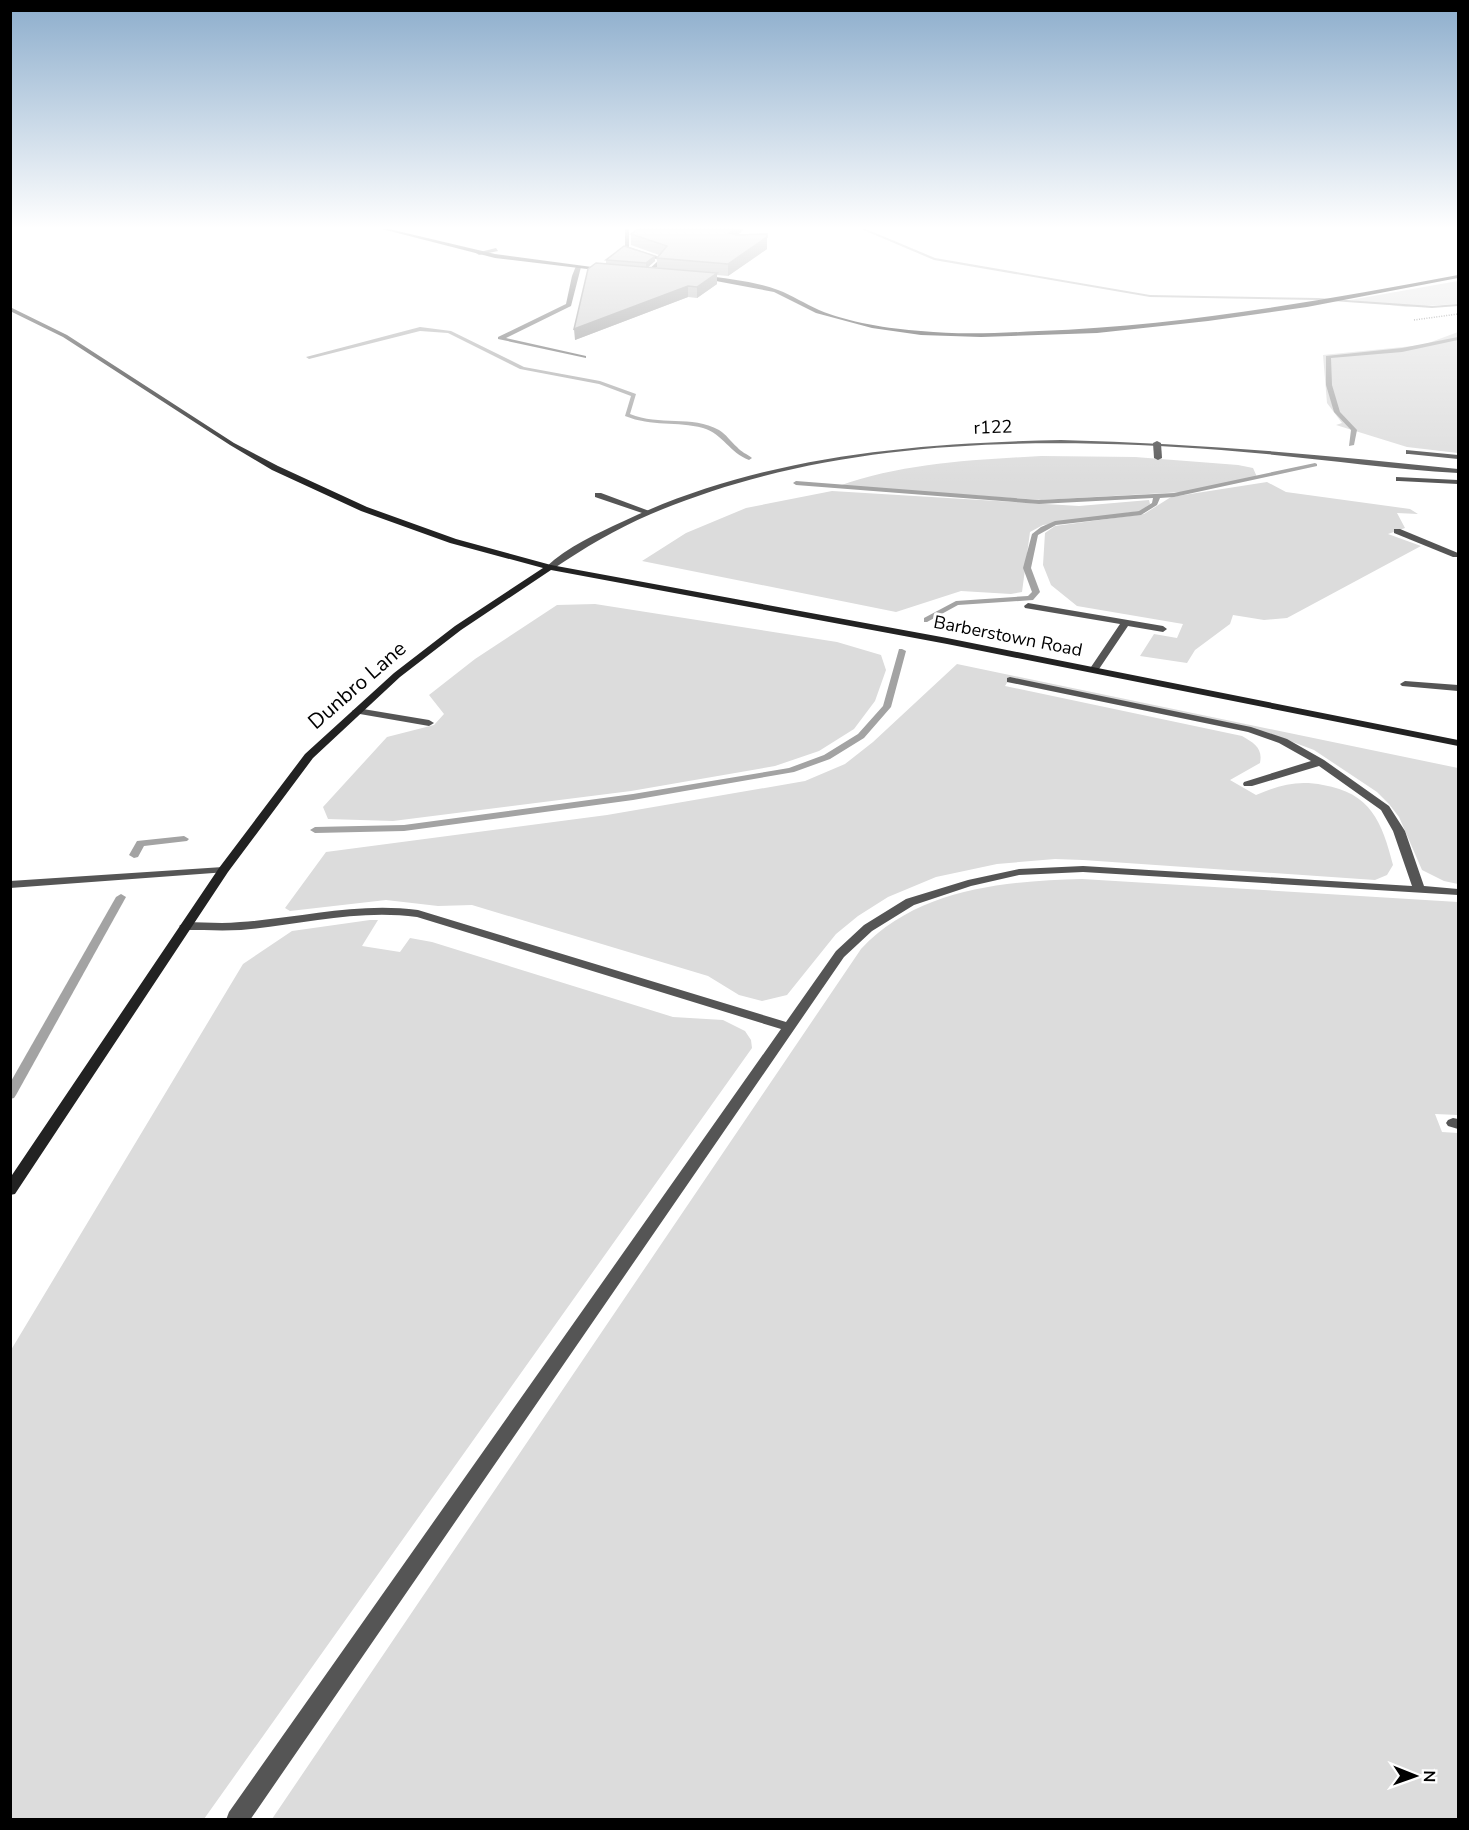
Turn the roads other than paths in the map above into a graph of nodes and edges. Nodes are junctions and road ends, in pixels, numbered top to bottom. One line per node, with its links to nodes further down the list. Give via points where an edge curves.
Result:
1 (21, 314): 17 (main road, Barberstown Road, via 64,336 275,468 415,528)
2 (549, 314): 5 (street, via 500,338)
3 (827, 314): 4 (main road, via 895,330 1020,335 1097,331)
4 (1240, 314)
5 (584, 357)
6 (1157, 443): 9 (street); 10 (street, r122); 14 (street, r122, via 1044,440 860,454 782,468)
7 (1409, 452): 8 (street)
8 (1458, 457)
9 (1158, 458)
10 (1458, 471)
11 (1400, 479): 12 (street)
12 (1458, 482)
13 (598, 495): 14 (street)
14 (648, 512): 17 (street, r122, via 586,542)
15 (1397, 531): 16 (street)
16 (1458, 555)
17 (550, 567): 21 (main road, Barberstown Road); 25 (main road, Dunbro Lane, via 458,628)
18 (1028, 606): 19 (street)
19 (1125, 623): 20 (street); 21 (street)
20 (1163, 629)
21 (1094, 670): 27 (main road, Barberstown Road)
22 (1010, 680): 28 (street, via 1251,730 1283,741)
23 (1405, 684): 24 (street)
24 (1458, 688)
25 (357, 711): 26 (street); 30 (main road, Dunbro Lane, via 309,756)
26 (429, 723)
27 (1458, 742)
28 (1320, 762): 29 (street); 32 (street, via 1385,808 1399,831)
29 (1248, 784)
30 (223, 870): 31 (street); 34 (main road, Dunbro Lane)
31 (10, 885)
32 (1419, 890): 33 (street); 35 (street, via 1083,869 1019,872 968,883 910,902 868,928 840,954)
33 (1458, 892)
34 (185, 926): 35 (street, via 240,926 343,911 397,910); 36 (main road, Dunbro Lane)
35 (789, 1027): 37 (street)
36 (10, 1190)
37 (237, 1820)

